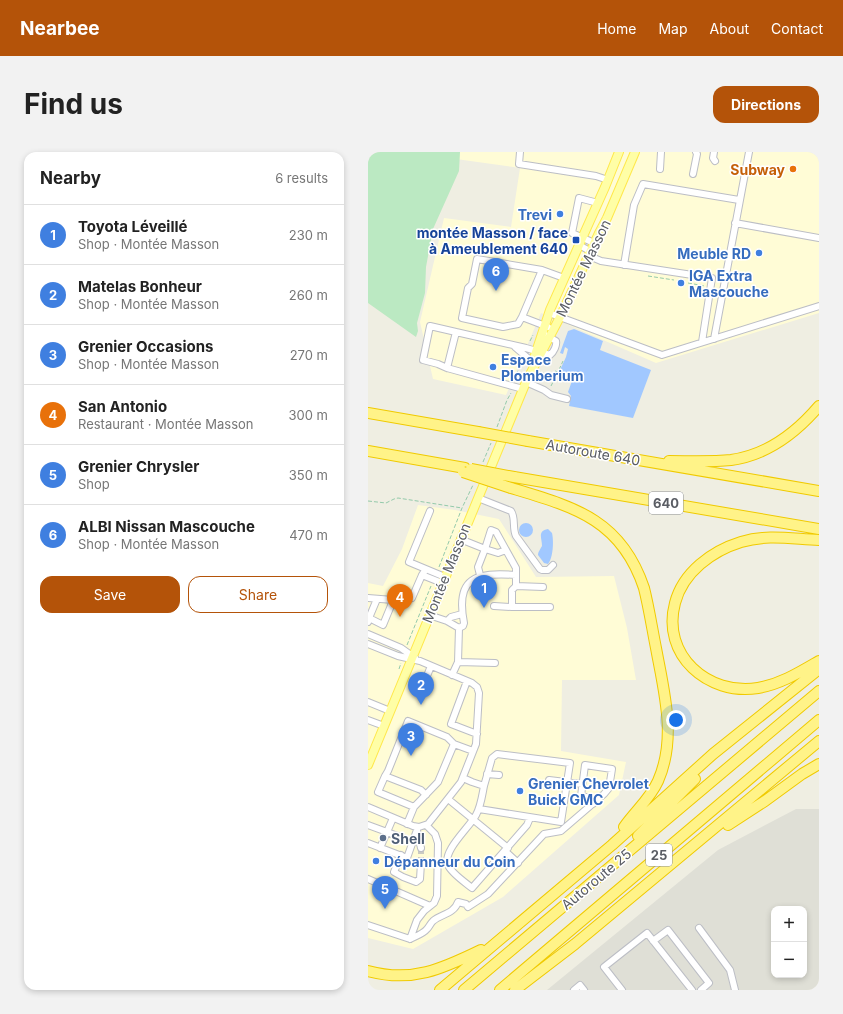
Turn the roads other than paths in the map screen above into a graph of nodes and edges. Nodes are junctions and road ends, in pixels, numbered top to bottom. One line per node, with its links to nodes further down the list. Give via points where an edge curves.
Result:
1 (520, 152): 11 (street, via 518,164 596,176)
2 (619, 152): 11 (main road, Montée Masson)
3 (635, 152): 12 (main road, Montée Masson)
4 (661, 152): 9 (street)
5 (696, 152): 10 (street)
6 (714, 152): 8 (street)
7 (749, 152): 13 (street)
8 (714, 161)
9 (660, 169)
10 (693, 174)
11 (606, 184): 12 (main road); 14 (main road, Montée Masson)
12 (618, 193): 18 (main road, Montée Masson)
13 (739, 200): 15 (street); 20 (street, via 643,184 634,205)
14 (598, 203): 17 (main road, Montée Masson); 17 (street, via 579,198 572,233)
15 (735, 223): 16 (street); 29 (street)
16 (819, 238)
17 (581, 241): 18 (street); 19 (street); 22 (main road, Montée Masson)
18 (594, 242): 19 (main road, Montée Masson)
19 (590, 251): 20 (street, via 593,258); 25 (main road, Montée Masson)
20 (624, 265): 30 (street, via 712,278)
21 (542, 270): 22 (street); 26 (street); 26 (street, via 477,259 462,318 503,327 518,324)
22 (564, 278): 24 (main road, Montée Masson)
23 (819, 306): 29 (street)
24 (549, 313): 25 (street); 27 (main road, Montée Masson)
25 (560, 316): 27 (main road, Montée Masson); 30 (street, via 662,355)
26 (522, 317): 27 (street)
27 (545, 331): 32 (main road, Montée Masson)
28 (456, 332): 31 (street); 34 (street); 34 (street, via 430,326 424,360)
29 (714, 339): 30 (street)
30 (702, 342)
31 (510, 344): 32 (street); 33 (street)
32 (539, 352): 33 (main road, Montée Masson)
33 (534, 362): 35 (main road, Montée Masson)
34 (447, 368): 35 (street)
35 (522, 383): 36 (street); 43 (main road, Montée Masson)
36 (567, 399)
37 (819, 406): 40 (highway, via 782,441 751,456 723,460)
38 (368, 413): 40 (highway, Autoroute 640, bridge)
39 (368, 451): 41 (highway)
40 (643, 461): 42 (highway, Autoroute 640)
41 (464, 470): 45 (highway, 640, bridge, via 514,476); 117 (highway, bridge, via 587,515 614,536 638,571 644,588 666,704 668,746 655,787)
42 (819, 491)
43 (478, 498): 46 (main road, Montée Masson); 50 (street, via 511,510 514,515 516,536 540,568 548,570)
44 (430, 511): 51 (street, via 409,562)
45 (819, 529)
46 (460, 539): 48 (street); 54 (main road, Montée Masson)
47 (819, 540): 71 (highway, via 763,538 741,542 720,551 700,564 686,580 674,604 673,622 678,647 688,664 703,677 723,687 744,689 766,686 790,677)
48 (485, 549): 49 (street, via 498,553); 49 (street, via 491,530 496,532); 52 (street, via 478,567)
49 (506, 550): 53 (street, via 516,568)
50 (554, 565)
51 (424, 572): 54 (street); 59 (street, via 412,598 397,592)
52 (480, 575): 53 (street); 63 (street, via 465,588)
53 (516, 575): 55 (street)
54 (444, 580): 64 (main road, Montée Masson)
55 (516, 586): 56 (street); 61 (street, via 512,590)
56 (544, 587)
57 (368, 598): 58 (street)
58 (377, 599): 59 (street); 65 (street)
59 (393, 600): 65 (street, via 383,625)
60 (494, 606): 61 (street)
61 (512, 607): 62 (street)
62 (550, 608)
63 (462, 614): 66 (street); 67 (street, via 464,623)
64 (429, 615): 66 (street); 70 (main road, Montée Masson)
65 (368, 620)
66 (447, 621): 67 (street)
67 (459, 628): 72 (street)
68 (368, 634): 70 (street, via 401,648)
69 (368, 644): 70 (street, via 398,656)
70 (412, 658): 74 (street); 82 (main road, Montée Masson)
71 (819, 661)
72 (458, 662): 73 (street); 76 (street)
73 (495, 663)
74 (431, 666): 76 (street); 79 (street)
75 (819, 669): 80 (highway)
76 (452, 675): 77 (street)
77 (467, 681): 86 (street, via 474,684 478,690); 86 (street, via 451,724)
78 (819, 691): 128 (highway, Autoroute 25 / 25)
79 (420, 693)
80 (789, 694): 117 (highway, via 713,754); 128 (highway, via 727,748)
81 (368, 702): 82 (street)
82 (390, 711): 85 (main road, Montée Masson)
83 (368, 720): 85 (street)
84 (819, 720): 138 (highway, Autoroute 25 / 25)
85 (384, 726): 90 (main road, Montée Masson)
86 (477, 734): 89 (street)
87 (819, 741): 121 (highway)
88 (454, 744): 89 (street); 95 (street, via 447,737 408,721); 101 (street, via 438,782)
89 (473, 751): 96 (street)
90 (370, 752): 92 (main road, Montée Masson)
91 (819, 764): 121 (highway)
92 (368, 765)
93 (487, 774): 94 (street); 98 (street, via 494,755 500,753 570,763); 100 (street)
94 (499, 775)
95 (385, 776): 101 (street, via 421,790); 105 (street, via 378,792)
96 (463, 778): 100 (street); 102 (street)
97 (549, 780): 98 (street)
98 (567, 782): 99 (street); 108 (street, via 561,822)
99 (582, 784): 103 (street, via 580,796 586,797); 103 (street, via 585,765 612,769 608,790)
100 (484, 786): 106 (street)
101 (426, 795): 105 (street)
102 (448, 799): 109 (street); 112 (street)
103 (593, 804): 126 (street, via 561,832 544,834)
104 (368, 807): 107 (street)
105 (414, 807): 110 (street)
106 (478, 809): 108 (street); 109 (street)
107 (393, 818): 110 (street); 114 (street)
108 (530, 818): 120 (street)
109 (473, 820): 120 (street); 124 (street, via 453,845)
110 (408, 824): 113 (street)
111 (368, 825): 114 (street)
112 (426, 825): 113 (street); 123 (street, via 438,839)
113 (418, 829): 116 (street); 119 (street)
114 (387, 832): 116 (street); 118 (street)
115 (368, 842): 118 (street)
116 (413, 842): 122 (street, via 407,858)
117 (612, 845): 134 (highway)
118 (380, 848): 122 (street)
119 (421, 848)
120 (506, 849): 124 (street, via 472,888 452,871); 126 (street)
121 (691, 849): 139 (highway, via 576,944)
122 (401, 855): 125 (street, via 394,872 412,881 417,881 421,876)
123 (439, 859): 124 (street); 129 (street, via 437,896)
124 (447, 859)
125 (422, 863)
126 (518, 863): 132 (street, via 488,894 468,907 458,902 456,908 433,921 427,930)
127 (368, 879): 129 (street)
128 (590, 884): 137 (highway, Autoroute 25 / 25)
129 (430, 906): 132 (street, via 418,920)
130 (368, 926): 132 (street)
131 (699, 928): 145 (street, via 730,970)
132 (410, 939)
133 (653, 941): 142 (street, via 647,933 604,967); 143 (street); 144 (street, via 668,930 709,983)
134 (495, 944): 135 (highway, via 449,966 429,972 398,976); 136 (highway)
135 (368, 971)
136 (440, 990)
137 (464, 990)
138 (500, 990)
139 (514, 990)
140 (574, 990): 141 (street, via 580,985)
141 (584, 990)
142 (622, 990)
143 (692, 990)
144 (701, 990)
145 (735, 990)

